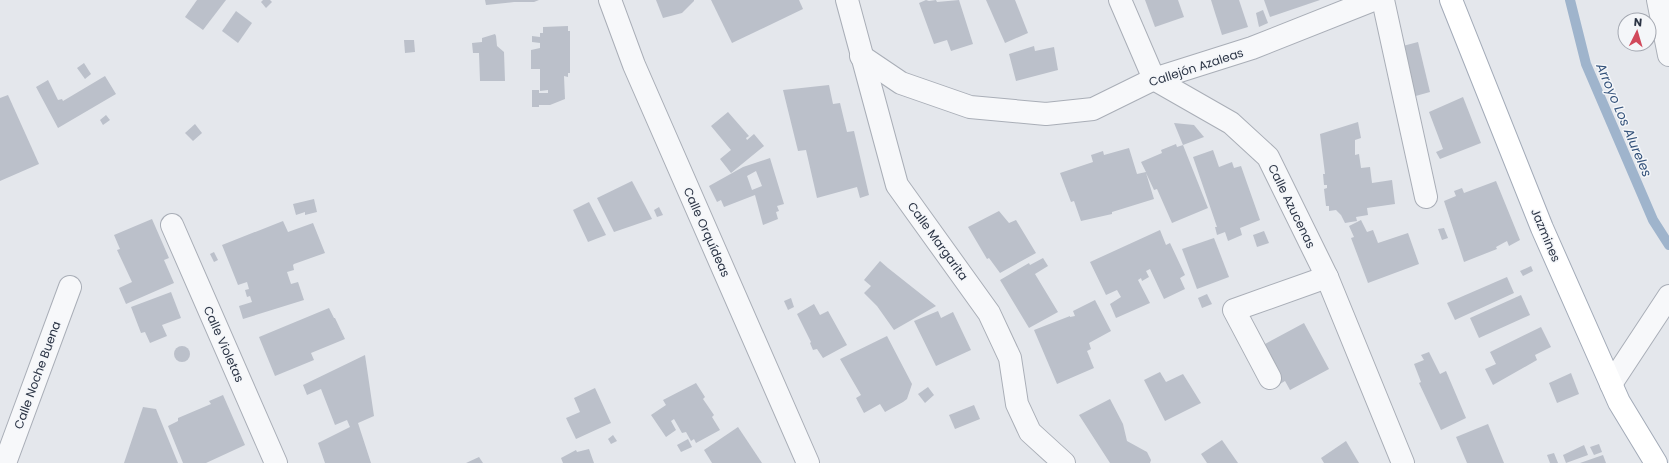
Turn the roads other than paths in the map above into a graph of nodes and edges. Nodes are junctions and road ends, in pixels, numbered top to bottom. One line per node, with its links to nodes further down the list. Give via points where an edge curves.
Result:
1 (610, 0): 20 (street, Calle Orquídeas, via 634,65)
2 (847, 0): 9 (street, Calle Margarita)
3 (1120, 0): 10 (street)
4 (1373, 0): 10 (street, Callejón Azaleas, via 1252,48)
5 (1383, 0): 11 (street)
6 (1451, 0): 17 (main road, Jazmines, via 1542,228)
7 (1658, 0): 8 (street)
8 (1669, 55)
9 (861, 56): 10 (street, Callejón Azaleas, via 901,83 970,107 1046,114 1093,109); 21 (street, Calle Margarita, via 897,185 989,313 1010,358 1017,404 1030,432)
10 (1154, 79): 13 (street, Calle Azucenas, via 1231,123 1268,158)
11 (1426, 197)
12 (172, 225): 19 (street, Calle Violetas)
13 (1327, 277): 16 (street, via 1234,310); 22 (street, Calle Azucenas)
14 (70, 287): 18 (street, Calle Noche Buena)
15 (1669, 297): 17 (street)
16 (1270, 378)
17 (1611, 384): 23 (main road, Jazmines)
18 (5, 463)
19 (276, 463)
20 (808, 463)
21 (1064, 463)
22 (1403, 463)
23 (1656, 463)

